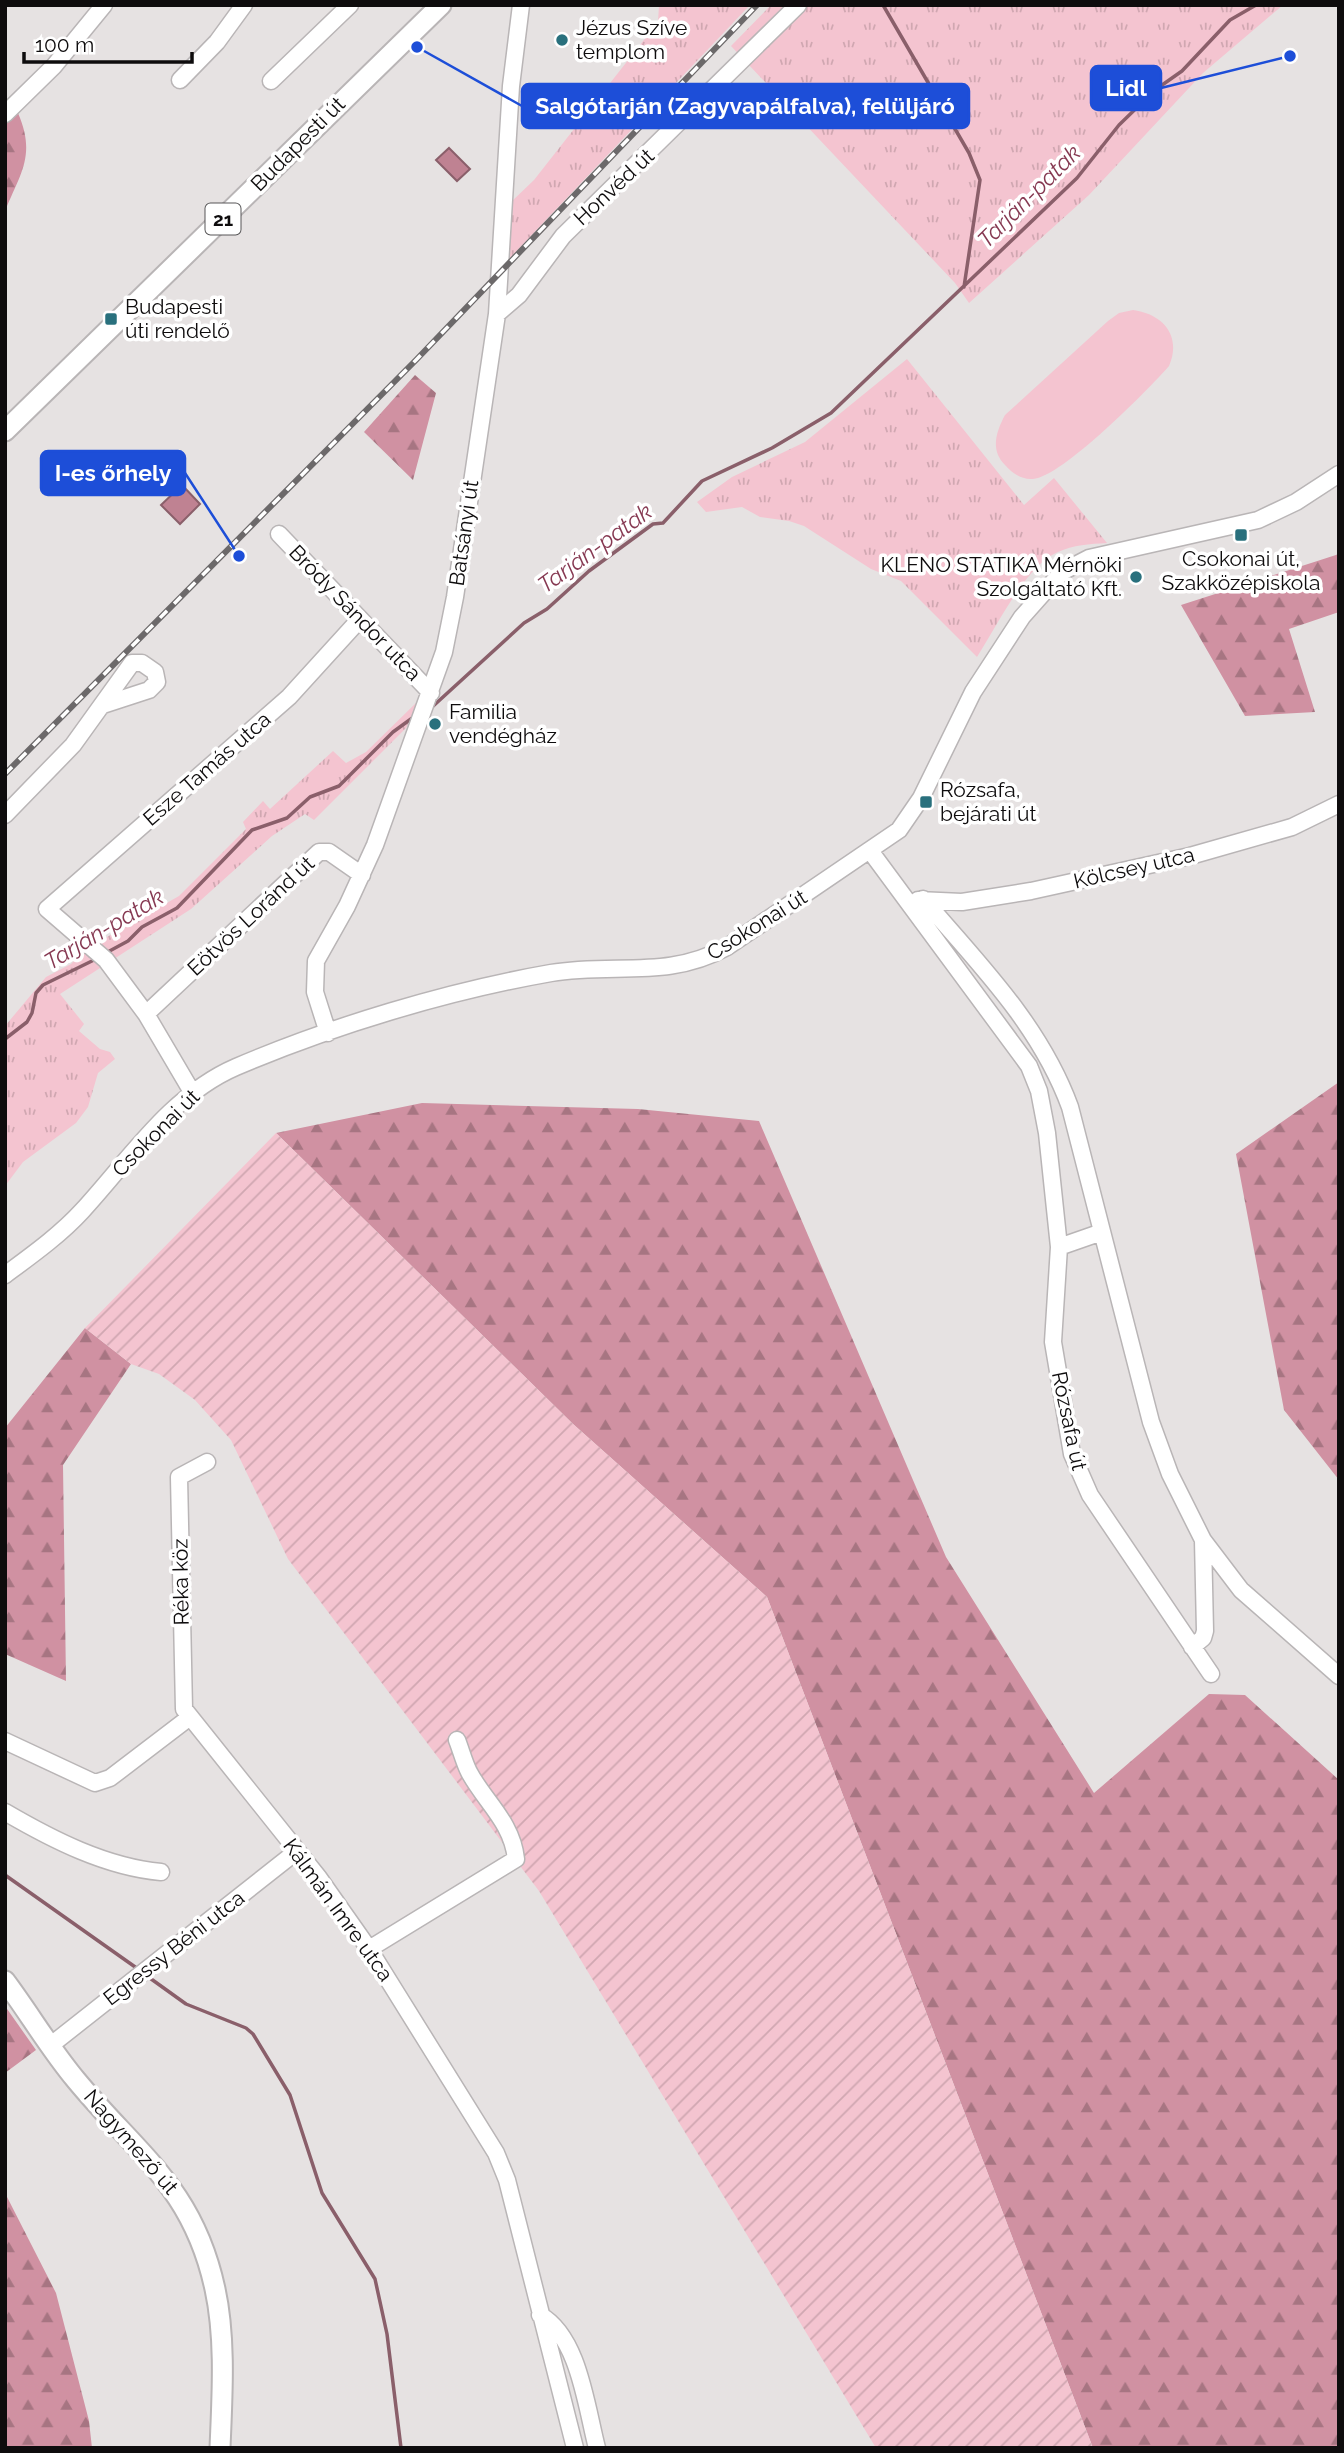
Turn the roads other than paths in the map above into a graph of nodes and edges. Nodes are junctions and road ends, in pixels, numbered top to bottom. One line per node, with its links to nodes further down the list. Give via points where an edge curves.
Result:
1 (104, 5): 9 (street, via 54,66)
2 (244, 5): 7 (street)
3 (350, 5): 8 (street)
4 (441, 5): 11 (main road, Budapesti út / 21)
5 (521, 5): 10 (street, Batsányi út, via 511,86)
6 (797, 5): 10 (street, Honvéd út, via 573,227 519,296)
7 (180, 80)
8 (271, 81)
9 (5, 114)
10 (497, 314): 15 (street, Batsányi út, via 455,597)
11 (5, 430)
12 (1339, 474): 19 (street, Csokonai út, via 1258,520 1089,558 1062,572 1022,617 973,692 921,798 900,830)
13 (279, 534): 14 (street, Bródy Sándor utca)
14 (360, 619): 15 (street, Bródy Sándor utca); 22 (street, Esze Tamás utca, via 282,703 47,909 103,956)
15 (429, 698): 20 (street, Batsányi út)
16 (103, 705): 18 (street, via 73,745)
17 (1339, 804): 21 (street, Kölcsey utca, via 1292,827 1190,856 976,900)
18 (5, 816)
19 (871, 852): 21 (street, Rózsafa út); 23 (street, Csokonai út, via 700,961 653,970 536,976 381,1014)
20 (362, 875): 22 (street, Eötvös Loránd út, via 329,852 319,852); 23 (street, Batsányi út, via 316,961 315,992)
21 (915, 901): 25 (street, Rózsafa út, via 1022,1015 1047,1053 1070,1107); 26 (street, Rózsafa út, via 1029,1066 1047,1133)
22 (146, 1014): 24 (street)
23 (328, 1033): 24 (street, Csokonai út, via 235,1067)
24 (192, 1092): 27 (street, Csokonai út, via 81,1212)
25 (1102, 1232): 26 (street); 29 (street, Rózsafa út, via 1151,1422 1170,1474)
26 (1059, 1247): 30 (street, Rózsafa út, via 1053,1342 1078,1474)
27 (5, 1275)
28 (207, 1462): 33 (street, Réka köz, via 179,1477 184,1709)
29 (1203, 1540): 30 (street, Rózsafa út, via 1205,1631); 32 (street, Rózsafa út, via 1241,1590)
30 (1192, 1647): 31 (street, Rózsafa út)
31 (1211, 1674)
32 (1339, 1676)
33 (190, 1717): 35 (street, via 110,1778 95,1783); 37 (street, Kálmán Imre utca)
34 (457, 1740): 39 (street, via 469,1772 501,1816 516,1859)
35 (5, 1741)
36 (5, 1812): 38 (street, via 96,1857)
37 (297, 1851): 39 (street, Kálmán Imre utca); 41 (street, Egressy Béni utca)
38 (161, 1872)
39 (369, 1949): 42 (street, Kálmán Imre utca, via 496,2153 507,2180)
40 (5, 1980): 41 (main road, Nagymező út)
41 (51, 2045): 43 (main road, Nagymező út, via 74,2078 166,2178 196,2232 217,2300)
42 (540, 2315): 44 (street, Kálmán Imre utca); 45 (street, via 569,2344)
43 (220, 2448)
44 (575, 2448)
45 (597, 2448)

